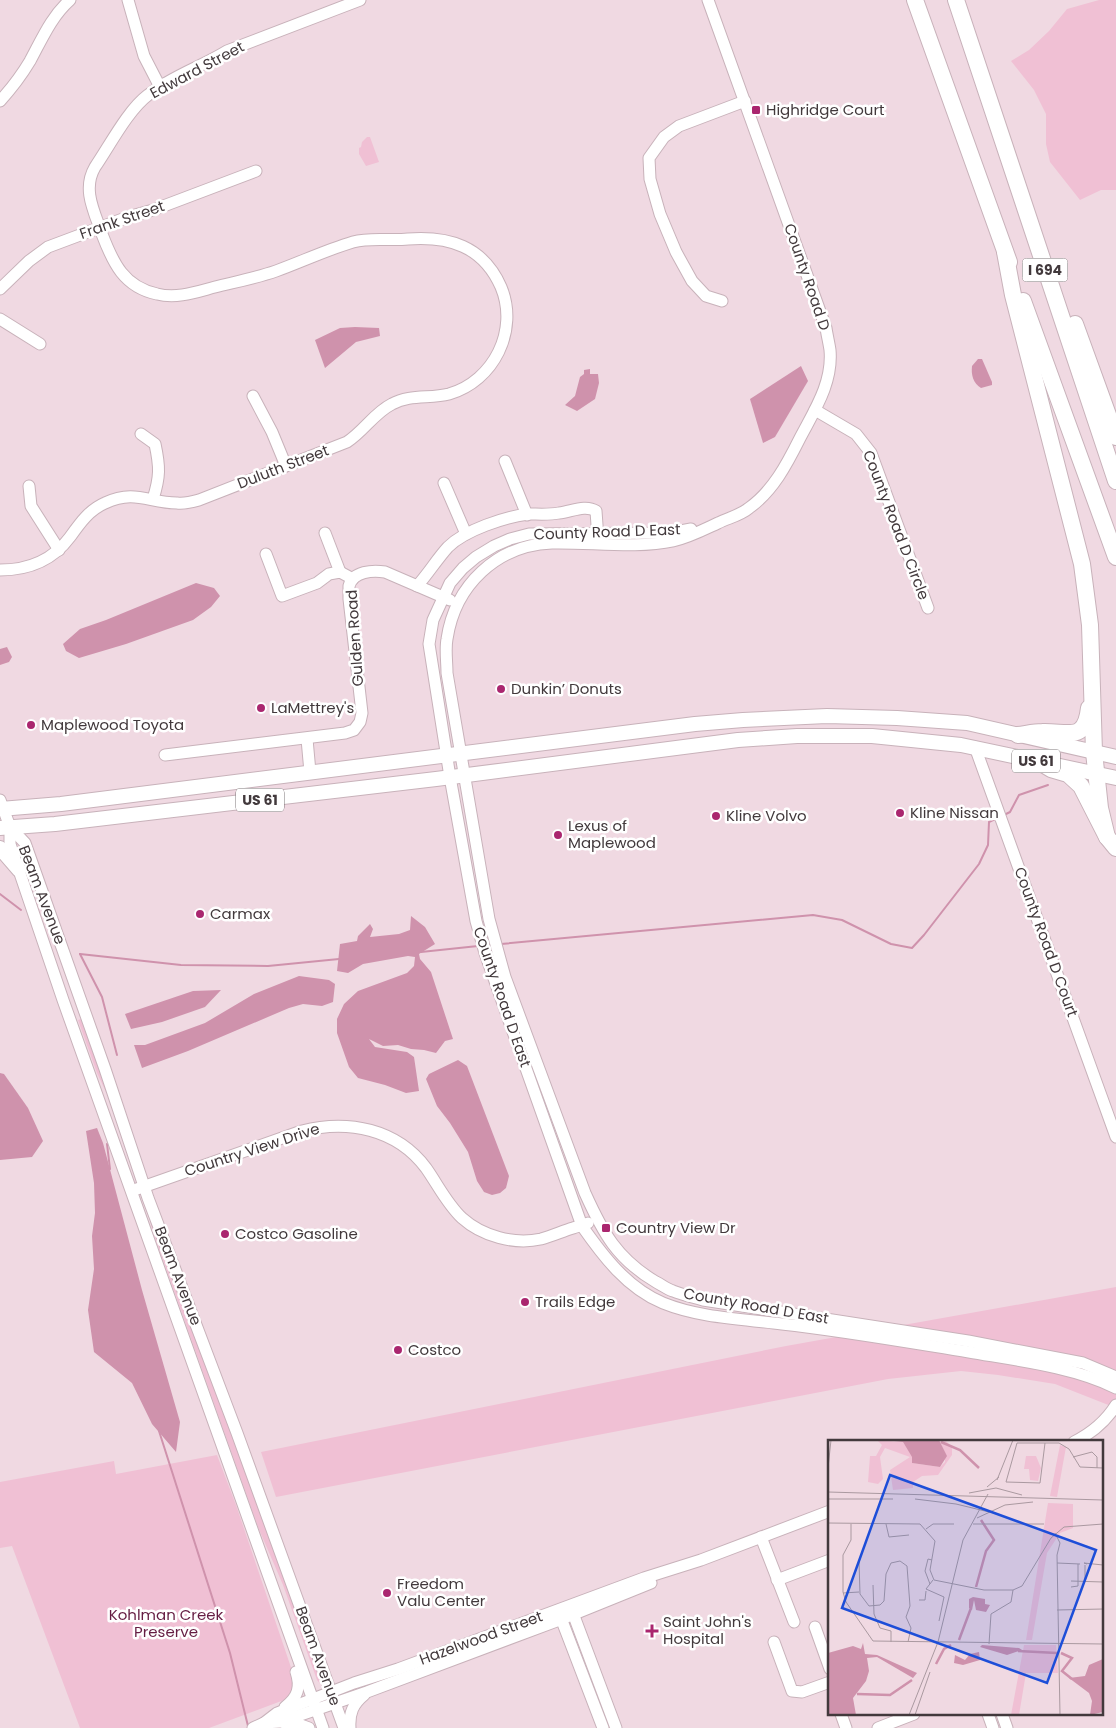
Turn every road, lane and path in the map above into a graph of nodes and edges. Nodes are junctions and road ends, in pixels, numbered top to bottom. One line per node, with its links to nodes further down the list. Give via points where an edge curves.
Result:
1 (70, 0): 9 (street, via 48,26 21,76)
2 (128, 0): 8 (street, via 144,56)
3 (360, 0): 8 (street, Edward Street, via 235,48)
4 (708, 0): 10 (street, County Road D)
5 (915, 0): 14 (highway, I 694)
6 (956, 0): 7 (highway, I 694)
7 (976, 59): 22 (highway); 25 (highway, I 694)
8 (160, 87): 12 (street, Edward Street, via 133,110 90,177 89,194)
9 (0, 101)
10 (744, 101): 16 (street, via 679,126 664,137 649,158 650,179 660,214 676,252 692,281 706,296); 20 (street, County Road D, via 826,328 829,372)
11 (256, 171): 12 (street, Frank Street)
12 (100, 227): 13 (street, Edward Street, via 112,258 122,273 138,287 167,296 188,294 274,272 354,242); 15 (street, Frank Street, via 48,247)
13 (416, 238): 24 (street, Duluth Street, via 440,239 463,246 489,267 502,290 507,316 504,340 494,361 480,377 462,389 393,403 347,442)
14 (1005, 252): 36 (highway, I 694); 44 (highway, via 1012,295 1082,564)
15 (0, 289)
16 (722, 301)
17 (0, 319): 18 (street)
18 (40, 344)
19 (253, 396): 24 (street)
20 (815, 410): 30 (street, County Road D, via 772,487 749,509); 43 (street, County Road D Circle, via 856,434 871,453)
21 (141, 434): 28 (street, via 155,444 159,460 159,478)
22 (1116, 438)
23 (504, 461): 29 (street)
24 (286, 466): 28 (street, Duluth Street, via 188,503)
25 (1116, 481)
26 (444, 483): 32 (street)
27 (29, 486): 34 (street, via 31,506)
28 (153, 499): 34 (street, Duluth Street, via 136,496 105,503 87,515)
29 (527, 514): 32 (street, via 497,521); 33 (street, via 592,509 596,511)
30 (717, 523): 33 (street, County Road D East, via 695,535 652,544)
31 (325, 533): 38 (street)
32 (466, 534): 40 (street, via 449,546)
33 (598, 538): 41 (street, County Road D East, via 529,534 510,539 465,566 450,582); 42 (street, County Road D East, via 520,548 481,571)
34 (59, 550): 37 (street, Duluth Street, via 34,565)
35 (266, 554): 38 (street, via 282,596)
36 (1116, 557)
37 (0, 570)
38 (340, 572): 39 (street)
39 (353, 579): 40 (street, Gulden Road, via 374,570); 46 (street, Gulden Road, via 349,586 349,599 362,714 360,722 354,730 345,733)
40 (418, 586): 41 (street, Gulden Road)
41 (444, 597): 42 (street, Gulden Road); 51 (street, County Road D East, via 433,620 428,644)
42 (457, 603): 49 (street, County Road D East, via 446,640 447,673)
43 (928, 608)
44 (1092, 673): 45 (highway, via 1088,717 1080,731); 48 (highway)
45 (1018, 735): 48 (main road, US 61); 49 (main road, US 61, via 967,723 880,717 797,717 695,724)
46 (307, 739): 50 (street, Gulden Road); 54 (street)
47 (975, 747): 53 (main road, US 61); 56 (main road, US 61, via 872,736 790,736); 64 (street, County Road D Court)
48 (1094, 752): 52 (main road, US 61); 55 (highway)
49 (461, 753): 51 (main road, US 61); 56 (street, County Road D East)
50 (165, 755)
51 (446, 755): 54 (main road, US 61); 57 (street, County Road D East)
52 (1116, 757)
53 (1036, 760): 55 (main road, US 61); 61 (highway, via 1068,774 1081,786)
54 (310, 772): 59 (main road, US 61, via 61,804)
55 (1097, 774): 58 (main road, US 61); 61 (highway, via 1100,808)
56 (465, 775): 57 (main road, US 61); 67 (street, County Road D East, via 497,951)
57 (450, 777): 60 (main road, US 61, via 55,824); 68 (street, County Road D East, via 476,921 485,953)
58 (1116, 778)
59 (1, 806): 60 (street, Beam Avenue)
60 (5, 827): 63 (street, Beam Avenue); 65 (street, Beam Avenue, via 25,843)
61 (1111, 842)
62 (0, 848): 63 (main road)
63 (19, 870): 66 (street, Beam Avenue)
64 (1116, 1137)
65 (144, 1187): 66 (street, Country View Drive); 68 (street, Country View Drive, via 302,1131 354,1126 371,1129 409,1150 463,1218 480,1230 520,1241 539,1239); 86 (street, Beam Avenue)
66 (131, 1191): 77 (street, Beam Avenue)
67 (596, 1218): 68 (street, Country View Drive); 69 (street, County Road D East, via 612,1245 630,1265 671,1290 703,1300 968,1341 1083,1363)
68 (582, 1226): 70 (street, County Road D East, via 621,1274 663,1303 699,1313 841,1331 1018,1360 1064,1370)
69 (1116, 1376)
70 (1116, 1388)
71 (1116, 1405): 72 (street, via 1097,1428)
72 (1077, 1440)
73 (828, 1512): 74 (street, Hazelwood Street)
74 (761, 1537): 76 (street); 78 (street, Hazelwood Street, via 664,1578)
75 (828, 1561): 76 (street)
76 (778, 1580): 80 (street)
77 (279, 1605): 87 (street, Beam Avenue); 92 (street, via 281,1628 300,1681 293,1702)
78 (571, 1610): 79 (street, Hazelwood Street); 99 (street)
79 (560, 1614): 85 (street, Hazelwood Street); 86 (street, Hazelwood Street, via 398,1669); 98 (street)
80 (794, 1622)
81 (815, 1627): 83 (street)
82 (774, 1642): 84 (street, via 792,1691 802,1692)
83 (828, 1663)
84 (828, 1683)
85 (367, 1692): 86 (street, Hazelwood Street); 97 (street, via 351,1710)
86 (333, 1697): 87 (street, Hazelwood Street); 96 (street, Beam Avenue)
87 (314, 1704): 92 (street, Hazelwood Street); 95 (street, Beam Avenue)
88 (842, 1716): 100 (street)
89 (909, 1716): 101 (street)
90 (989, 1716): 102 (street)
91 (1003, 1716): 103 (street)
92 (279, 1718): 93 (street, Hazelwood Street); 94 (street)
93 (253, 1728)
94 (310, 1728)
95 (323, 1728)
96 (344, 1728)
97 (350, 1728)
98 (603, 1728)
99 (616, 1728)
100 (846, 1728)
101 (878, 1728)
102 (993, 1728)
103 (1007, 1728)

